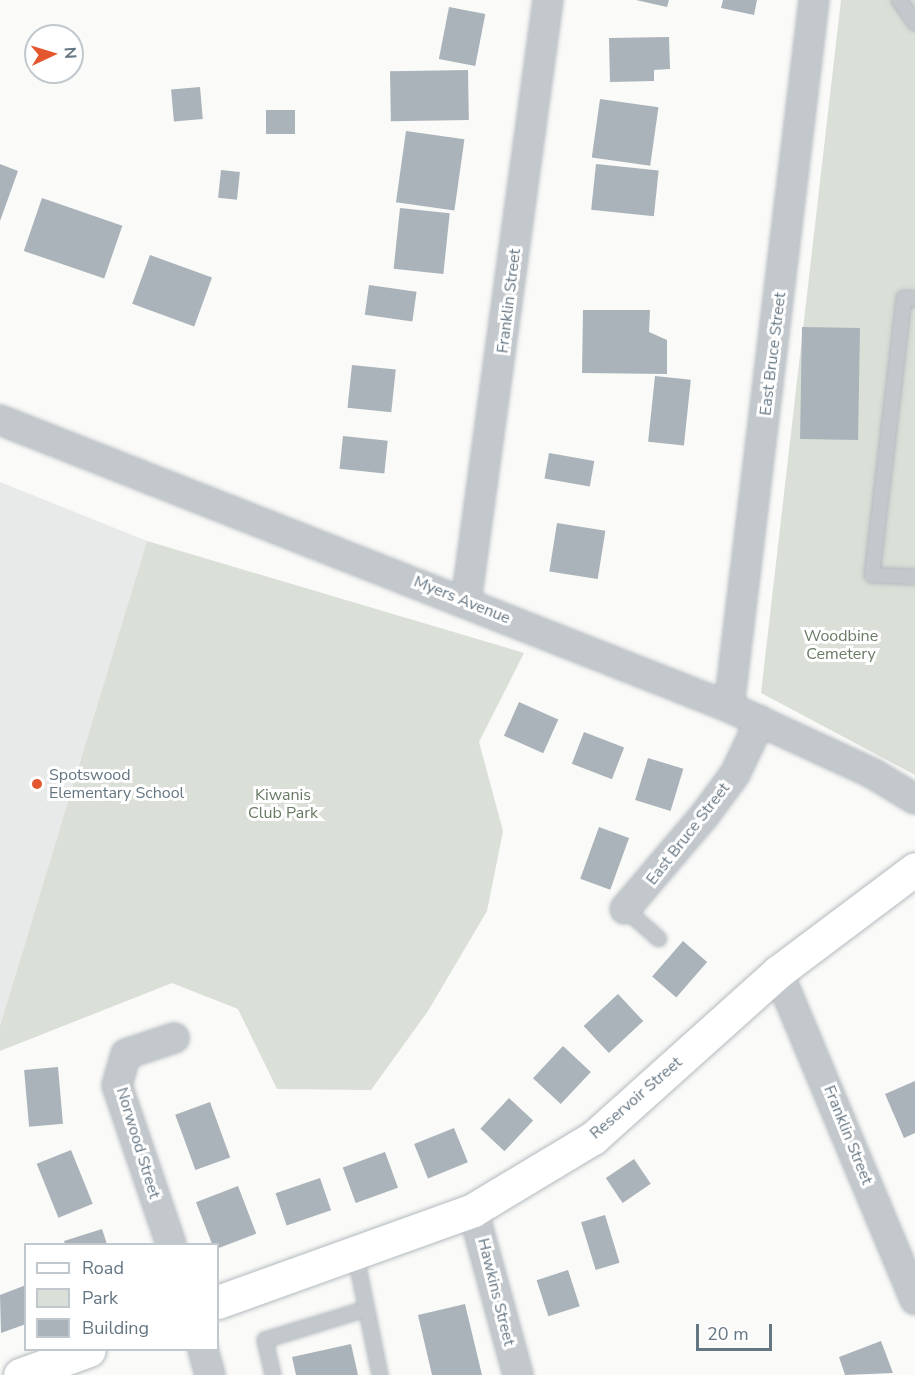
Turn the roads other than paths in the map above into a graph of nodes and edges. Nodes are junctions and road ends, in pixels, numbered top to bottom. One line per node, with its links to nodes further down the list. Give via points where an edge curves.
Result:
1 (548, 0): 8 (street, Franklin Street)
2 (814, 0): 9 (street, East Bruce Street)
3 (899, 0): 4 (lane)
4 (915, 23)
5 (915, 299): 7 (lane, via 904,298 872,575)
6 (0, 420): 8 (street, Myers Avenue)
7 (915, 577)
8 (466, 602): 9 (street, Myers Avenue)
9 (729, 707): 10 (street, Myers Avenue)
10 (760, 721): 11 (street, Myers Avenue); 13 (street, East Bruce Street, via 711,808 660,874)
11 (915, 799)
12 (915, 868): 15 (main road, Reservoir Street)
13 (625, 909): 14 (lane)
14 (659, 939)
15 (778, 972): 17 (main road, Reservoir Street, via 593,1138); 20 (street, Franklin Street)
16 (174, 1038): 18 (street, Norwood Street, via 126,1054 117,1084)
17 (473, 1210): 19 (main road, Reservoir Street); 29 (street, Hawkins Street)
18 (170, 1243)
19 (355, 1252): 21 (main road, Reservoir Street); 22 (lane)
20 (915, 1299)
21 (219, 1302)
22 (366, 1309): 27 (lane, via 265,1340); 28 (lane)
23 (86, 1351): 25 (main road)
24 (203, 1351): 26 (street)
25 (20, 1375)
26 (210, 1375)
27 (273, 1375)
28 (380, 1375)
29 (518, 1375)

